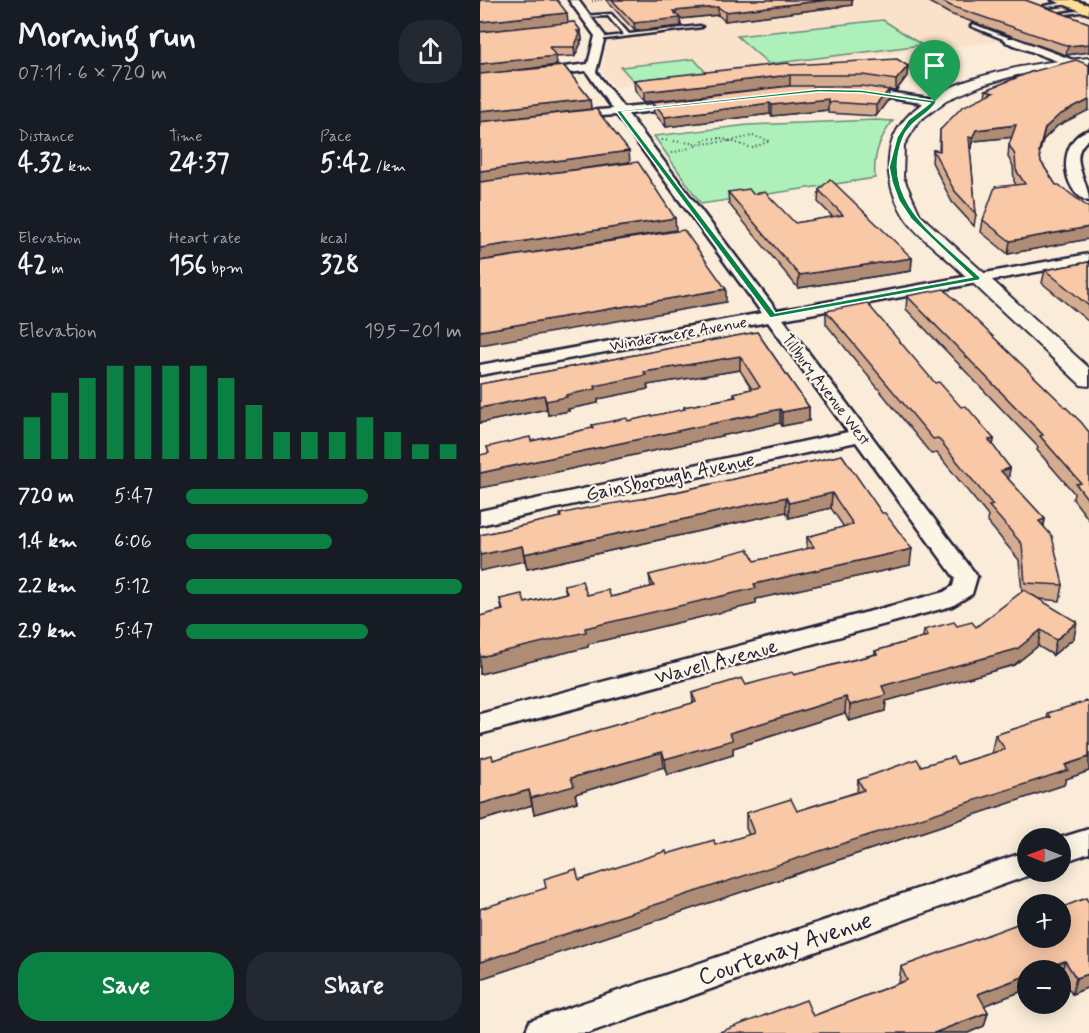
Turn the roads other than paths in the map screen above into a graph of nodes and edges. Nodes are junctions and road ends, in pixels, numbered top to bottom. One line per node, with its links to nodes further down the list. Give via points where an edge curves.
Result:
1 (573, 0): 4 (street)
2 (1088, 5): 3 (main road)
3 (1058, 6)
4 (585, 16): 5 (street); 9 (lane, via 609,15)
5 (593, 25): 7 (street); 10 (street)
6 (973, 25): 11 (lane)
7 (577, 27)
8 (700, 27): 9 (lane)
9 (628, 36): 10 (lane)
10 (599, 39): 14 (street)
11 (1010, 40): 13 (street)
12 (1089, 62): 13 (street)
13 (1072, 63): 15 (street); 18 (street, via 1004,73)
14 (593, 67): 16 (street); 20 (street, Tillbury Avenue West, via 591,72)
15 (1089, 70)
16 (525, 75)
17 (851, 90): 18 (street)
18 (935, 102): 27 (street, via 910,121 900,137 892,167 895,182 913,217)
19 (695, 103): 20 (street)
20 (619, 111): 21 (street); 23 (street, Tillbury Avenue West)
21 (558, 118)
22 (1089, 134): 25 (street, via 1076,144 1071,156 1077,180)
23 (658, 160): 24 (street); 28 (street, Tillbury Avenue West, via 701,233)
24 (644, 166)
25 (1089, 197)
26 (1089, 258): 27 (street, Windermere Avenue)
27 (978, 278): 28 (street, Windermere Avenue); 30 (street)
28 (773, 316): 29 (street, Windermere Avenue); 31 (street, Tillbury Avenue West)
29 (480, 370)
30 (1089, 380)
31 (861, 435): 32 (street, Gainsborough Avenue); 33 (street, Tillbury Avenue West, via 966,577 964,589)
32 (480, 518)
33 (952, 598): 34 (street, Wavell Avenue)
34 (480, 724)
35 (1089, 841): 36 (street)
36 (1071, 847)
37 (1017, 867): 38 (street, Courtenay Avenue)
38 (542, 1033)

